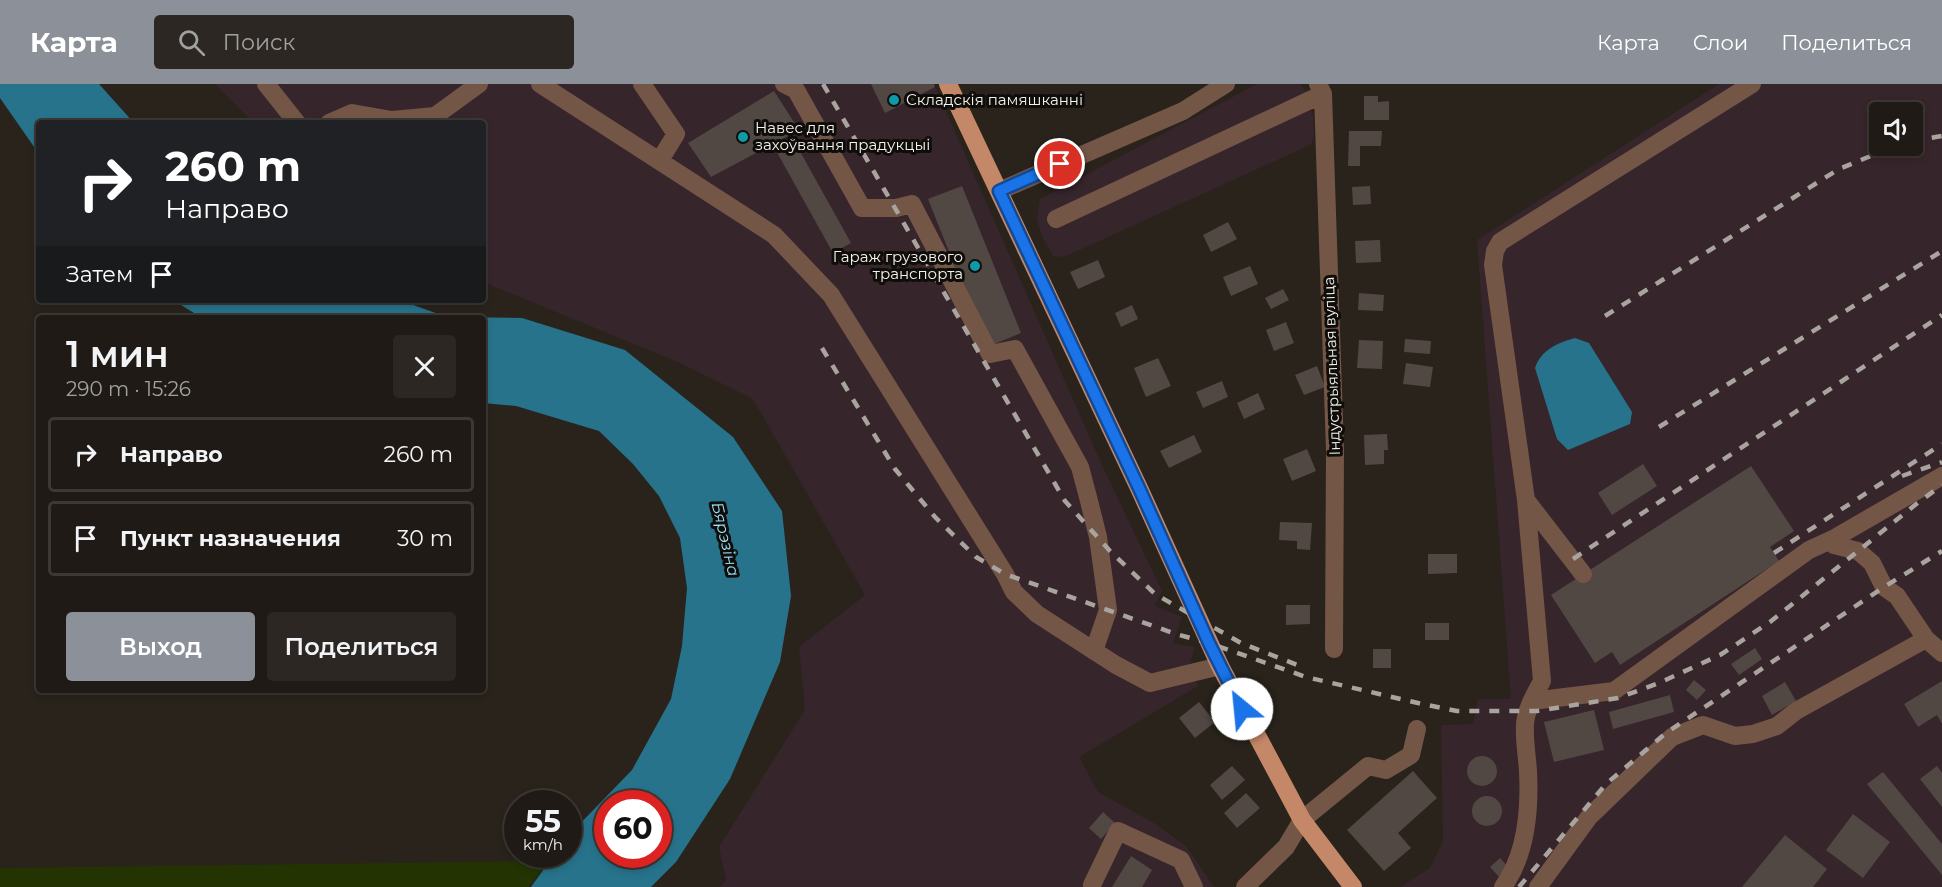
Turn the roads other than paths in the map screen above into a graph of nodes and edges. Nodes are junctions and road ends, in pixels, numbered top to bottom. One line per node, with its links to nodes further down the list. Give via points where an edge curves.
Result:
1 (266, 84): 10 (street)
2 (479, 84): 12 (street, via 435,116)
3 (540, 84): 14 (street)
4 (642, 84): 14 (street, via 676,134)
5 (784, 84): 23 (street, via 796,90 862,208 912,204 990,354 1015,350 1080,467 1098,537 1108,610)
6 (948, 84): 15 (main road)
7 (1226, 84): 15 (street, via 1183,111)
8 (1752, 84): 18 (street, via 1500,242 1495,250 1493,265)
9 (1321, 89): 16 (street); 22 (street, Індустрыяльная вуліца, via 1335,450)
10 (295, 120)
11 (336, 120): 13 (street, via 352,113)
12 (392, 120)
13 (392, 120)
14 (660, 160): 23 (street, via 774,234 831,295 1014,592 1036,615)
15 (999, 191): 25 (main road)
16 (1056, 219)
17 (1942, 476): 19 (street)
18 (1527, 500): 20 (street); 26 (street, via 1542,681)
19 (1833, 539): 21 (street, via 1834,545 1858,551 1872,563 1884,586 1897,596); 26 (street, via 1809,550 1614,691)
20 (1582, 574)
21 (1926, 639): 24 (street); 34 (street, via 1777,726 1735,736 1703,725 1672,737 1589,817)
22 (1334, 649)
23 (1094, 651): 25 (street, via 1150,683)
24 (1942, 653)
25 (1220, 666): 28 (main road)
26 (1532, 701): 33 (street, via 1525,723 1528,775 1523,845 1517,866)
27 (1417, 729): 28 (street, via 1411,755 1386,770 1368,766)
28 (1302, 820): 31 (street, via 1286,847); 32 (main road)
29 (1092, 885): 30 (street, via 1118,831 1181,860)
30 (1194, 887)
31 (1245, 887)
32 (1353, 887)
33 (1503, 887)
34 (1538, 887)

